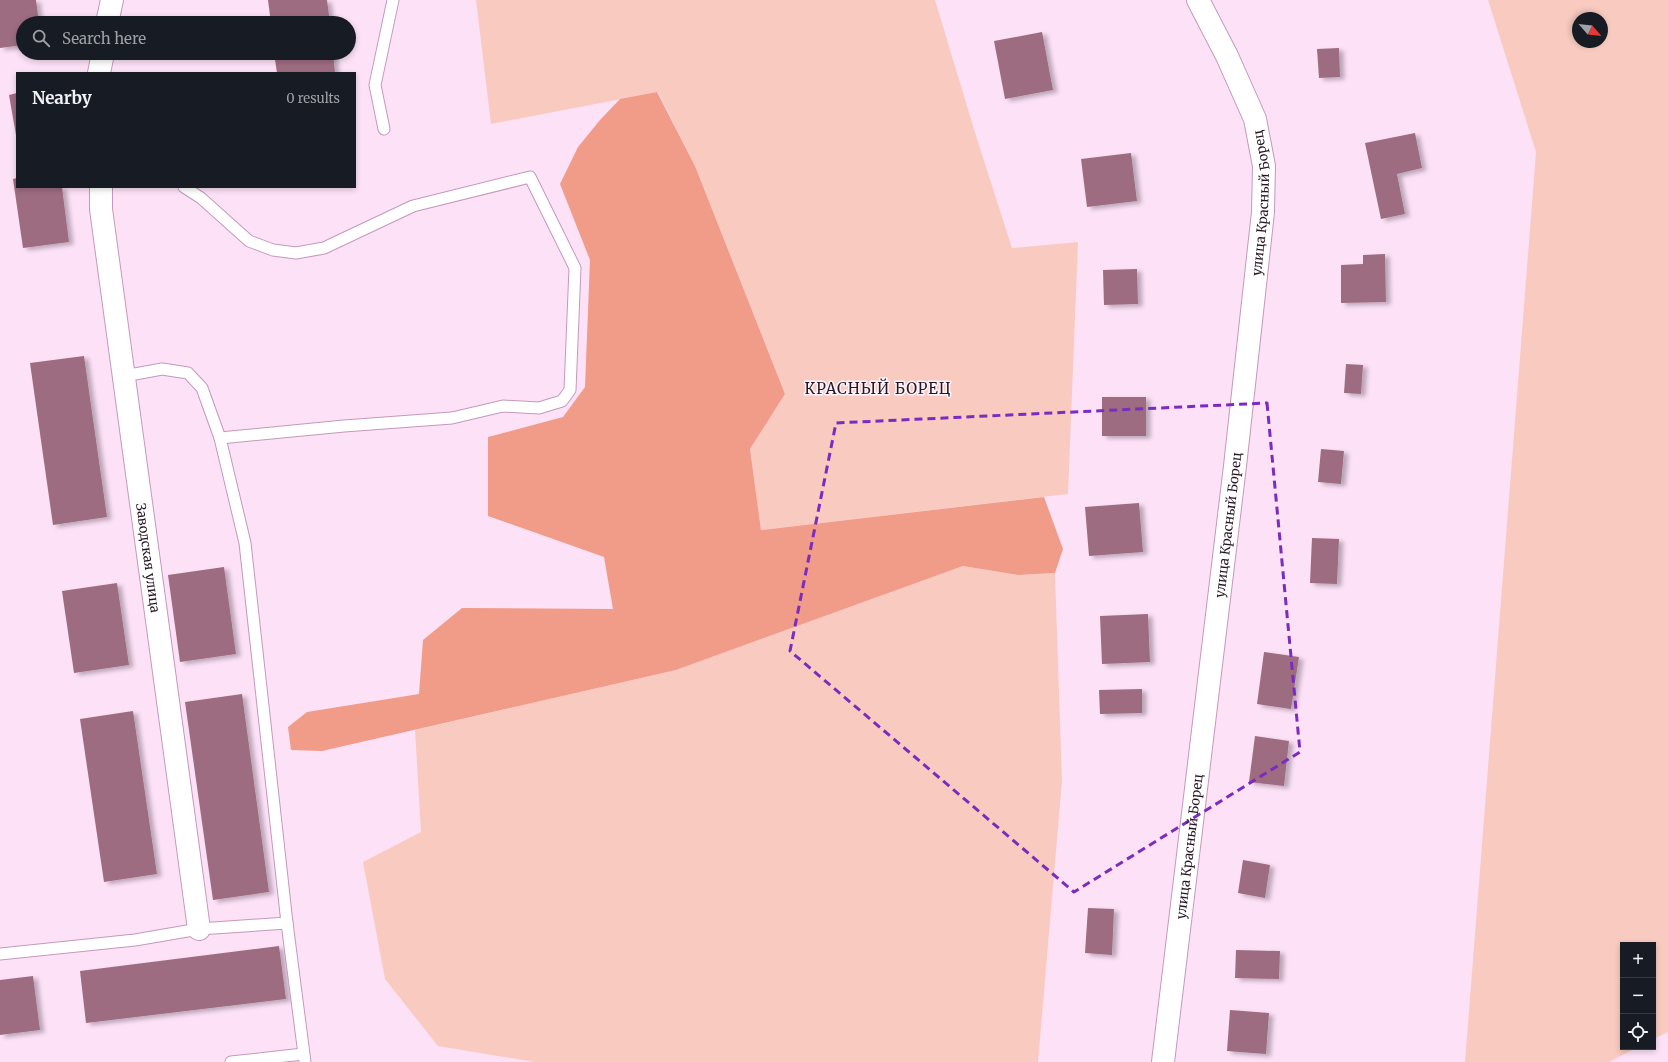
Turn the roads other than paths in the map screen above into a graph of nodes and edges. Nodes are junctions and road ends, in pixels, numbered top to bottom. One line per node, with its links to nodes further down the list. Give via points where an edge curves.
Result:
1 (112, 0): 4 (street)
2 (392, 0): 7 (lane, via 374,85)
3 (1198, 0): 17 (street, улица Красный Борец, via 1227,56 1254,119 1264,166 1263,212)
4 (109, 16)
5 (102, 60): 6 (street)
6 (100, 72)
7 (384, 129)
8 (101, 188): 10 (street, Заводская улица, via 101,209)
9 (186, 188): 11 (lane, via 201,198 249,241 273,250 296,253 324,248 413,206 530,177 575,268 570,390 562,401 539,408 503,406 452,418)
10 (124, 376): 11 (lane, via 162,369 188,373 202,388); 13 (street, Заводская улица)
11 (220, 438): 12 (lane, via 245,543)
12 (287, 923): 13 (lane); 15 (lane)
13 (199, 929): 14 (lane, via 135,940)
14 (0, 954)
15 (304, 1058): 16 (lane)
16 (231, 1062)
17 (1163, 1062)

